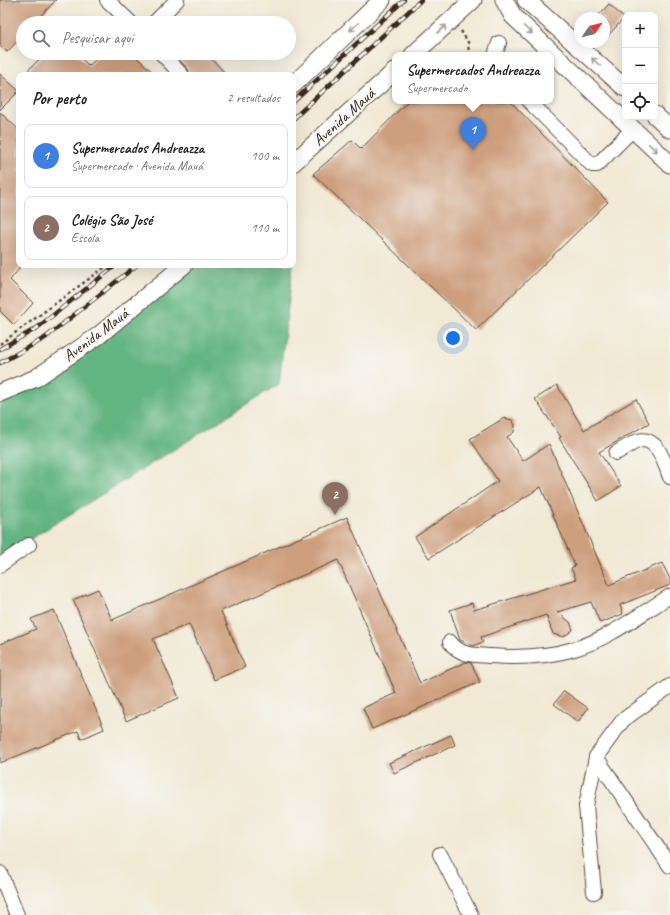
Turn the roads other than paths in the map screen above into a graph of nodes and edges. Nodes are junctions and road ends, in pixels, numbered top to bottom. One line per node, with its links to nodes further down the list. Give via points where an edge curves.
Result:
1 (107, 0): 7 (street)
2 (177, 0): 8 (street)
3 (382, 0): 15 (main road, one-way to 15)
4 (473, 0): 9 (main road, one-way to 4)
5 (504, 0): 10 (main road, one-way to 10, via 513,16)
6 (526, 0): 16 (main road, one-way to 6)
7 (124, 16)
8 (161, 16)
9 (416, 52)
10 (551, 52)
11 (554, 55): 20 (main road, one-way to 20)
12 (168, 60): 13 (street)
13 (179, 72)
14 (392, 74): 21 (main road, Avenida Mauá)
15 (296, 82)
16 (622, 85)
17 (532, 104): 20 (street, via 592,165 597,165)
18 (658, 118): 19 (main road)
19 (669, 127)
20 (633, 129): 22 (main road, one-way to 22)
21 (296, 160)
22 (670, 164)
23 (180, 268): 24 (main road, Avenida Mauá, via 98,336 36,378)
24 (0, 393)
25 (616, 453): 26 (street, via 638,441 651,442 664,460)
26 (670, 478)
27 (29, 545): 28 (street)
28 (0, 565)
29 (670, 596): 30 (street, via 606,636 573,650 549,655 498,656 463,653 456,650)
30 (450, 642)
31 (670, 686): 32 (street, via 623,720)
32 (596, 758): 34 (street); 36 (street, via 586,806)
33 (440, 854): 38 (street)
34 (669, 863)
35 (0, 873): 37 (street)
36 (594, 892)
37 (17, 915)
38 (470, 915)

